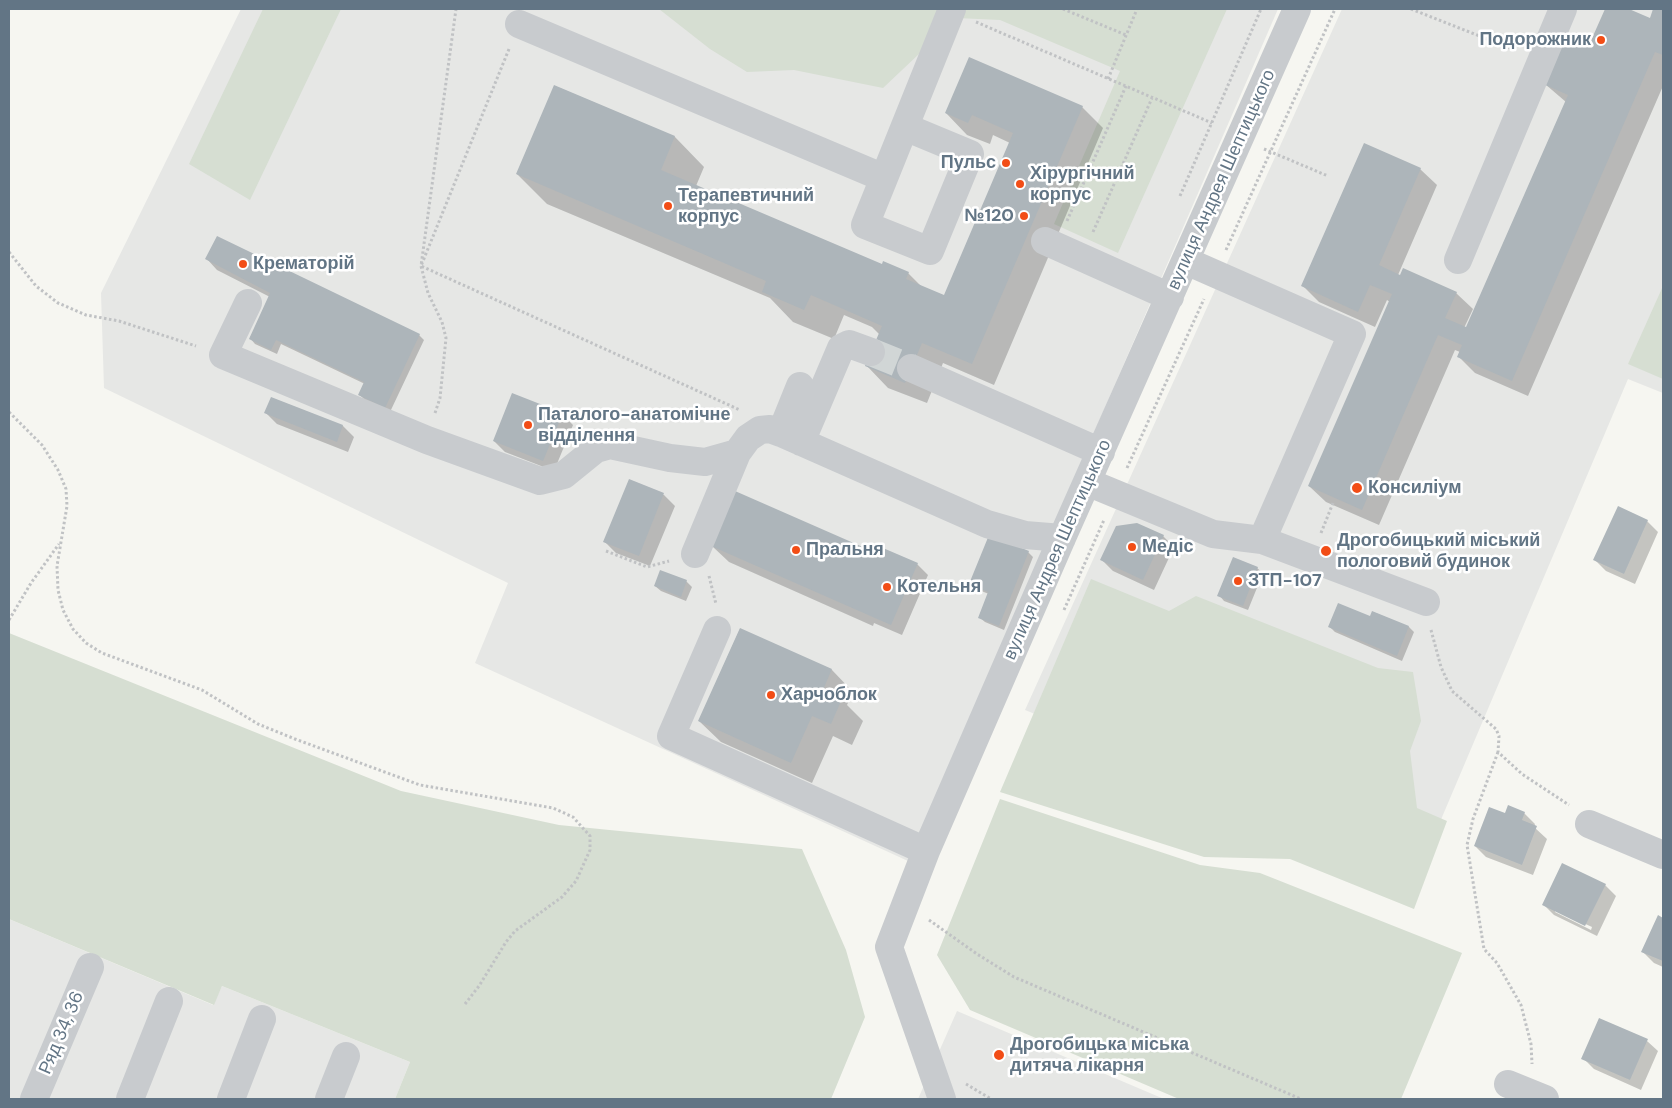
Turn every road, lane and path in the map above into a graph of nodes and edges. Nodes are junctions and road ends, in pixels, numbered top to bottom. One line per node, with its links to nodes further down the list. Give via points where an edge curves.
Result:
1 (456, 9): 28 (path)
2 (1064, 9): 11 (path)
3 (1137, 9): 11 (path)
4 (1261, 9): 16 (path)
5 (1296, 9): 18 (street, вулиця Андрея Шептицького)
6 (1335, 9): 19 (path)
7 (1411, 9): 12 (path)
8 (1563, 9): 12 (street)
9 (952, 10): 13 (path); 17 (street)
10 (519, 24): 21 (street); 28 (path)
11 (1126, 34): 13 (path)
12 (1542, 60): 26 (street)
13 (1108, 79): 14 (path)
14 (1126, 86): 15 (path); 23 (path)
15 (1152, 98): 16 (path); 25 (path)
16 (1212, 123): 22 (path)
17 (905, 126): 21 (street); 21 (street, via 970,154 930,251 865,225)
18 (1240, 140): 19 (path); 27 (street, вулиця Андрея Шептицького)
19 (1271, 152): 20 (path); 29 (path)
20 (1328, 176)
21 (884, 178)
22 (1177, 204)
23 (1050, 244): 25 (street)
24 (9, 252): 33 (path, via 36,286 58,303 86,315 150,330)
25 (1082, 258): 30 (street)
26 (1458, 260)
27 (1186, 261): 29 (street); 30 (street, вулиця Андрея Шептицького)
28 (421, 266): 37 (path, via 759,419); 38 (path, via 446,338 440,398)
29 (1216, 274): 42 (path); 44 (street, via 1352,334)
30 (1170, 298): 39 (street, вулиця Андрея Шептицького)
31 (248, 303): 33 (street)
32 (871, 352): 37 (street, via 849,344 841,348)
33 (223, 355): 38 (street)
34 (911, 368): 39 (street)
35 (800, 386): 37 (street)
36 (9, 412): 45 (path, via 42,445 66,489 67,506)
37 (782, 435): 40 (street, via 748,438); 43 (street, via 987,524 1025,535)
38 (427, 440): 40 (street, via 540,481 564,475 596,449 610,445 705,462)
39 (1101, 452): 41 (street, вулиця Андрея Шептицького)
40 (737, 453): 46 (street)
41 (1087, 482): 42 (street); 43 (street, вулиця Андрея Шептицького)
42 (1116, 494): 44 (street, via 1213,534); 48 (path)
43 (1062, 538): 53 (street, вулиця Андрея Шептицького)
44 (1262, 540): 47 (street)
45 (61, 542): 49 (path); 58 (path, via 57,566 63,610 73,629 102,653 176,680 222,701 258,724 385,774 420,785 554,808 573,817 590,836 590,850 576,881 562,897 515,931)
46 (695, 554)
47 (1426, 602): 51 (path, via 1433,645 1452,691 1496,729)
48 (1064, 611)
49 (9, 620)
50 (717, 630): 53 (street, via 671,736)
51 (1498, 752): 52 (path, via 1522,774); 63 (path, via 1473,819 1467,846 1484,949 1497,963 1513,990 1525,1020)
52 (1590, 824): 54 (street)
53 (926, 852): 62 (street, вулиця Андрея Шептицького, via 889,947)
54 (1663, 855)
55 (924, 927): 69 (path, via 927,919 1014,976)
56 (90, 967): 64 (street, Ряд 34, 36)
57 (169, 1001): 65 (street)
58 (465, 1004)
59 (262, 1019): 66 (street)
60 (346, 1056): 67 (street)
61 (1508, 1084): 63 (street)
62 (952, 1093): 68 (path, via 960,1080)
63 (1539, 1097)
64 (34, 1099)
65 (130, 1099)
66 (231, 1099)
67 (329, 1099)
68 (992, 1099)
69 (1301, 1099)

